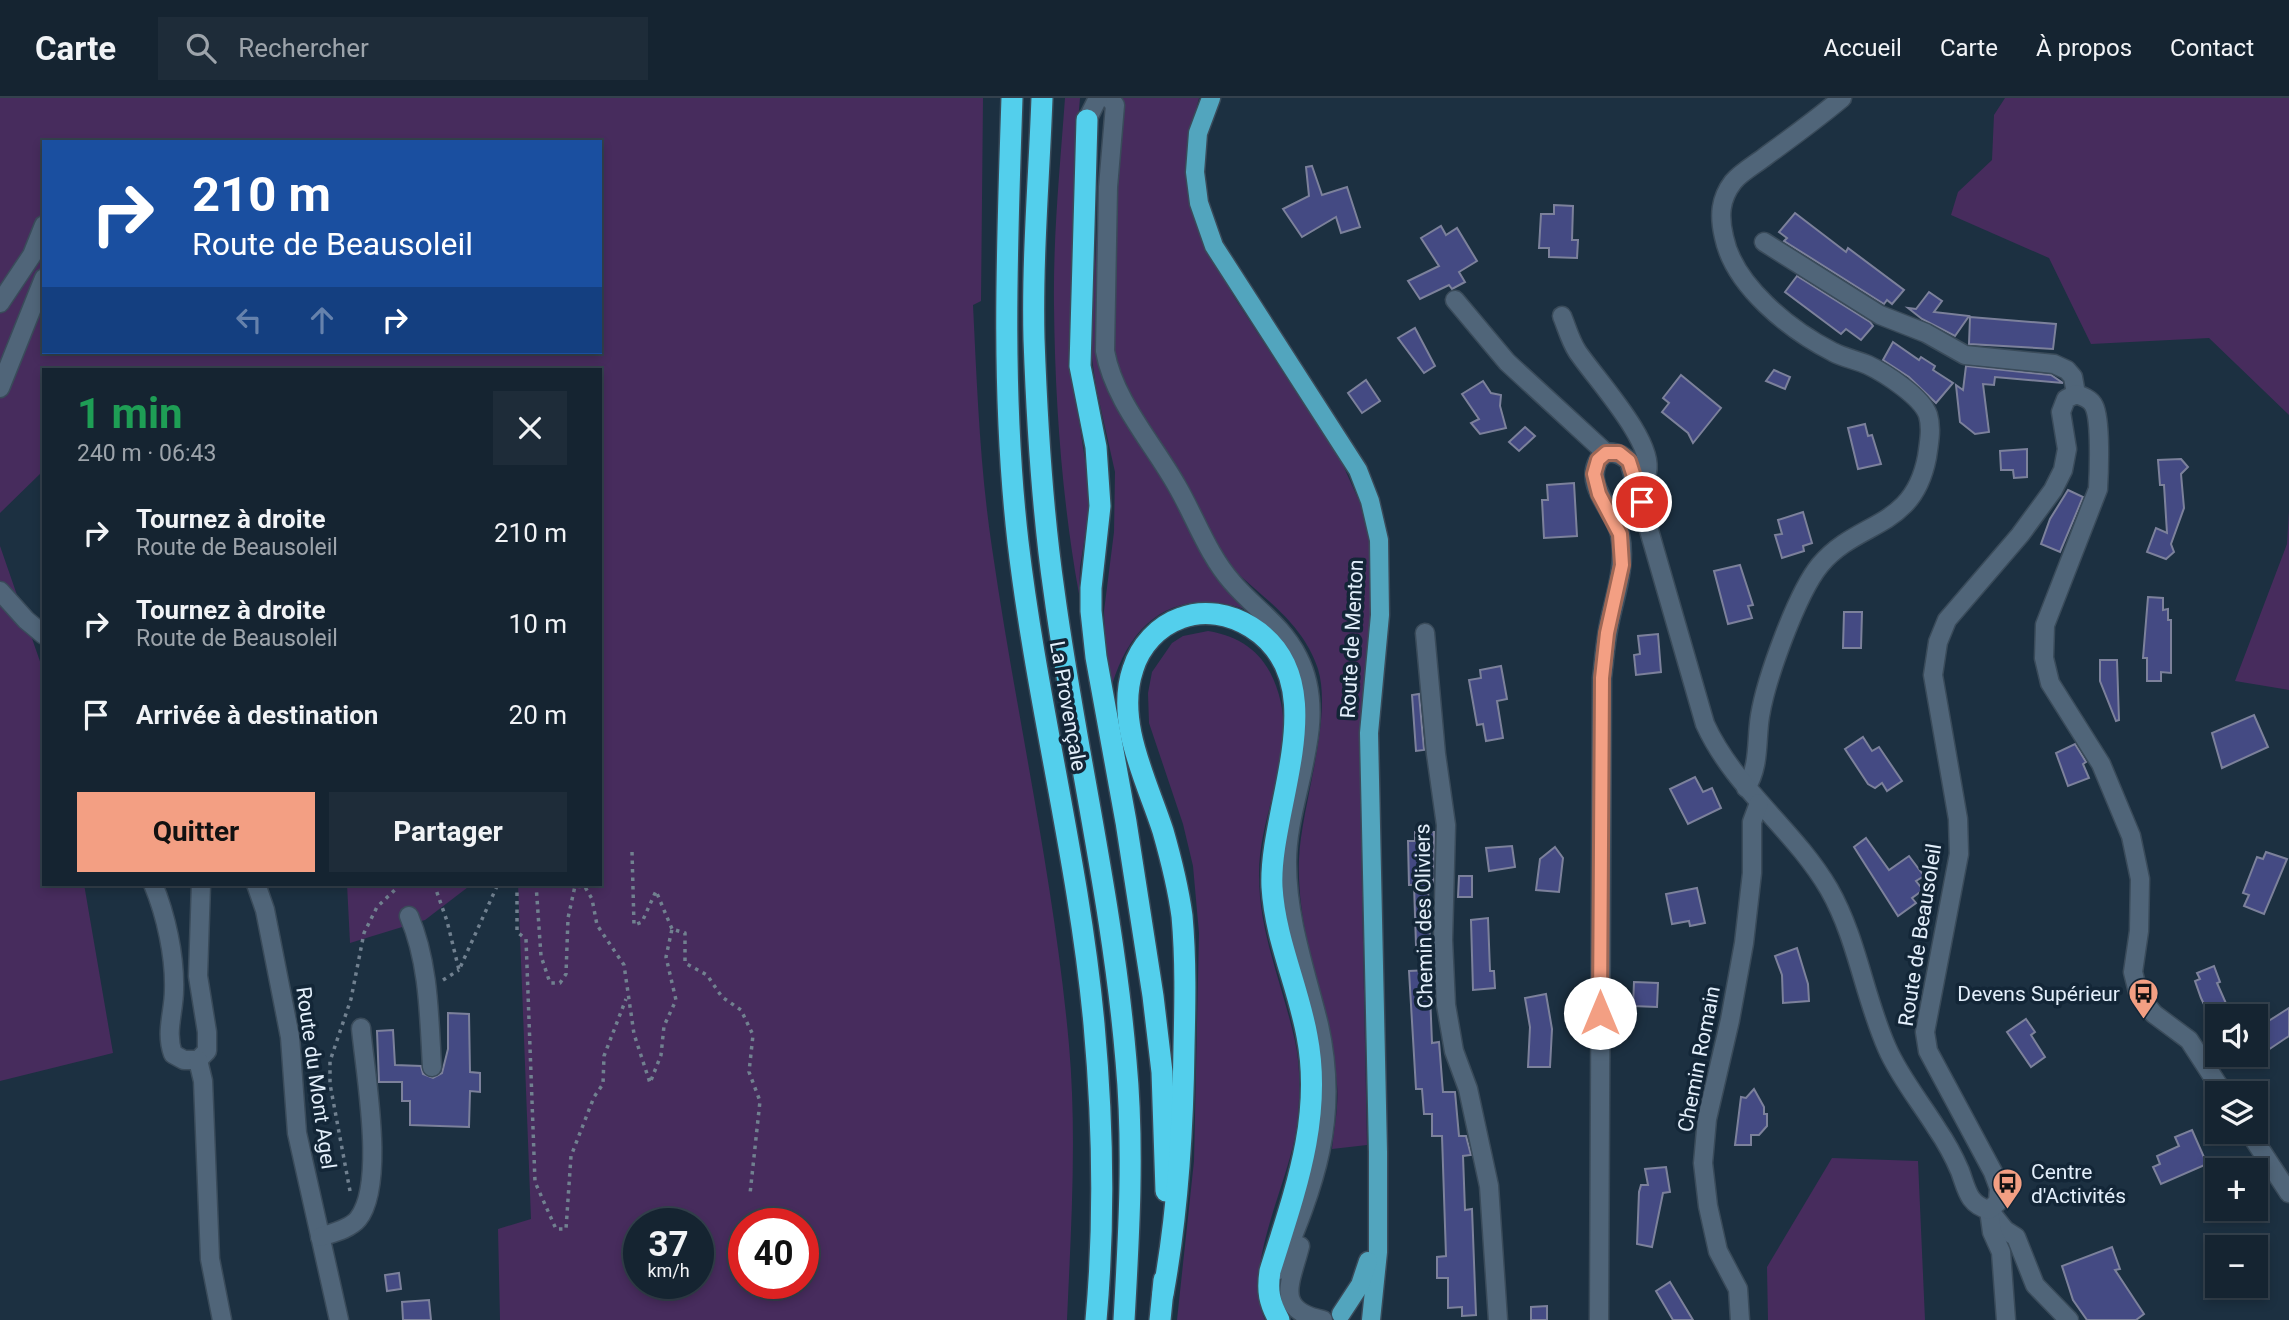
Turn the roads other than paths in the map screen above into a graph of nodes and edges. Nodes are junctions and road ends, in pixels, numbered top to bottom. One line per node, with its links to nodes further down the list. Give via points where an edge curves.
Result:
1 (1012, 98): 43 (highway, La Provençale, via 1006,286 1010,462 1030,632 1094,1023 1102,1212)
2 (1042, 98): 44 (highway, La Provençale, via 1034,336 1041,473 1054,592 1127,1063 1129,1233)
3 (1088, 98): 8 (street)
4 (1098, 98): 8 (street)
5 (1109, 98): 34 (street, via 1115,105 1108,187 1108,366 1219,563 1284,633 1307,679 1309,724 1287,861 1288,893 1327,1069 1324,1134)
6 (1211, 98): 36 (main road, Route de Menton, via 1198,133 1195,172 1199,203 1214,246 1358,470 1380,540 1380,615 1369,733)
7 (1842, 98): 22 (street, via 1734,180 1721,202 1726,251 1757,297 1788,324 1913,395 1927,414 1930,438 1924,471 1911,499 1889,519 1842,544 1808,583 1772,669 1760,716 1755,775)
8 (1087, 120): 38 (highway, via 1080,366 1100,494 1091,611 1141,908 1162,1072)
9 (42, 230): 13 (street, via 32,255)
10 (1764, 242): 16 (street, via 1880,315 1965,355 2053,364 2067,370)
11 (42, 283): 15 (street)
12 (1455, 299): 17 (street, via 1507,362)
13 (0, 303)
14 (1562, 316): 18 (street, via 1578,352 1608,389 1642,445 1649,464 1647,472)
15 (0, 388)
16 (2076, 394): 31 (street, via 2094,406 2098,489 2045,625 2044,658 2050,683 2101,764 2131,836 2140,879 2133,972 2139,996 2154,1014 2189,1040); 35 (street, Route de Beausoleil, via 2066,399 2061,412 2067,449 2053,490 1947,620 1933,675 1958,819 1959,854 1925,1032 1928,1051 1999,1188 1998,1202)
17 (1606, 453): 18 (street, Route de Beausoleil, via 1619,453 1629,461); 49 (street, via 1594,474 1620,534 1622,565 1602,678)
18 (1635, 477): 22 (street, Route de Beausoleil, via 1705,724 1718,751)
19 (0, 591): 20 (street)
20 (42, 633)
21 (1425, 633): 48 (street, Chemin des Oliviers, via 1446,825 1446,1005 1489,1186)
22 (1746, 788): 23 (street, Route de Beausoleil)
23 (1759, 803): 35 (street, Route de Beausoleil, via 1832,895 1887,1049 1944,1139 1966,1192 1976,1207); 50 (street, Chemin Romain, via 1752,822 1744,943 1707,1119 1703,1163 1718,1251 1738,1289)
24 (154, 886): 29 (street, via 173,960 168,1039 173,1054)
25 (201, 886): 29 (street, via 198,976 207,1032 206,1051)
26 (257, 886): 37 (street, Route du Mont Agel, via 290,1037 297,1133)
27 (409, 916): 30 (street, via 420,942 427,985)
28 (361, 1028): 37 (street, via 371,1184 357,1220)
29 (198, 1060): 41 (street, via 203,1081 211,1259)
30 (432, 1066)
31 (2216, 1081)
32 (2257, 1144): 33 (street)
33 (2289, 1193)
34 (1308, 1201): 39 (street); 40 (street, via 1289,1296 1301,1314)
35 (1989, 1210): 51 (street, via 2001,1252); 52 (street, via 2016,1237 2035,1285)
36 (1377, 1233): 40 (main road, Route de Menton, via 1360,1285); 47 (main road, Route de Menton)
37 (320, 1237): 42 (street, Route du Mont Agel)
38 (1163, 1294): 39 (highway, via 1182,1143 1185,948 1175,877 1129,726 1128,687 1140,652 1150,639 1175,620 1204,614 1238,620 1267,640 1288,672 1296,713 1292,759 1274,845 1272,888 1275,916 1307,1035 1312,1102 1304,1161 1270,1271); 45 (highway)
39 (1269, 1300): 46 (highway)
40 (1330, 1318): 47 (main road, via 1353,1314)
41 (222, 1320)
42 (339, 1320)
43 (1096, 1320)
44 (1124, 1320)
45 (1160, 1320)
46 (1279, 1320)
47 (1369, 1320)
48 (1498, 1320)
49 (1600, 1320)
50 (1740, 1320)
51 (2006, 1320)
52 (2069, 1320)

